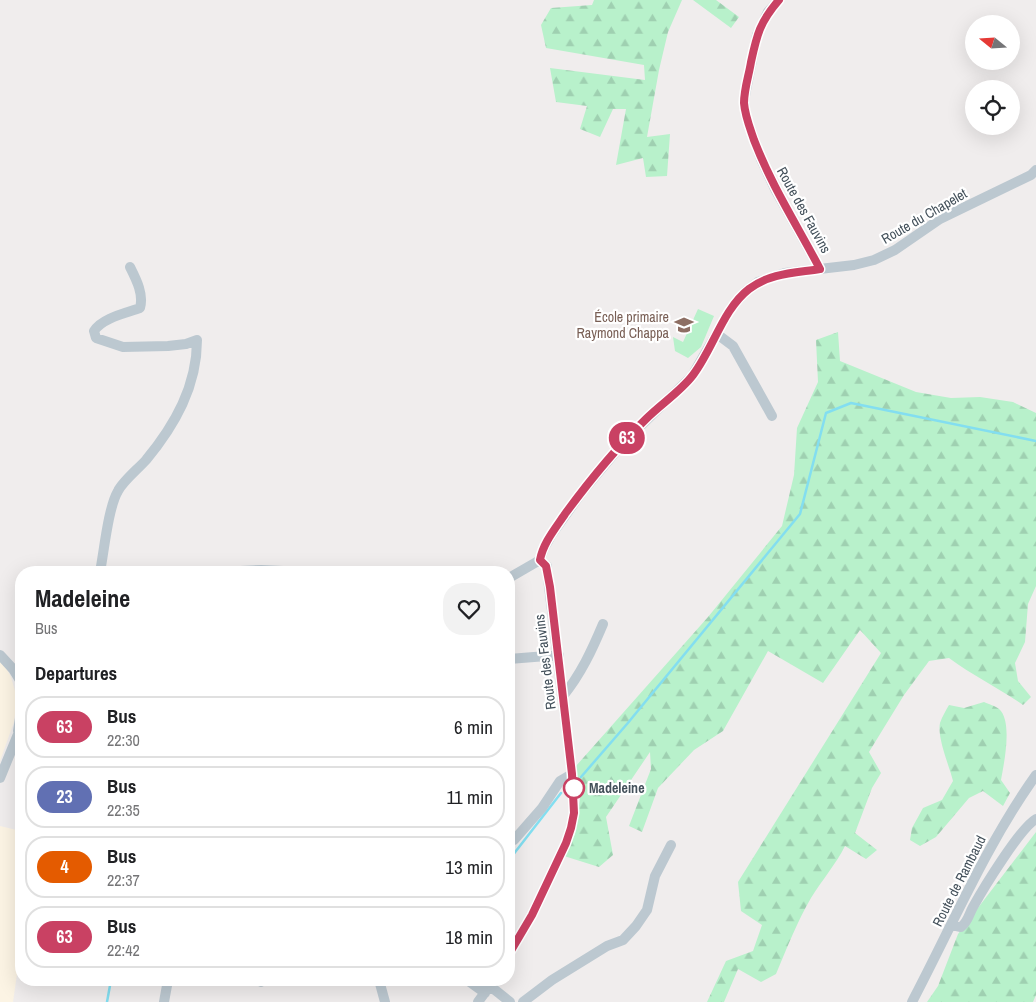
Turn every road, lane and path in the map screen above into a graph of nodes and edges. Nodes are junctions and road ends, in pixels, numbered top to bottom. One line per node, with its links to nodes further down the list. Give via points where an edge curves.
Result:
1 (779, 0): 4 (street, Route des Fauvins, via 768,12 757,35 744,102 746,116 775,189)
2 (1036, 170): 4 (street, Route du Chapelet, via 940,219 895,250 874,260 854,266)
3 (130, 267): 8 (street, via 139,287 140,308 99,325 94,331 96,338 123,347 168,346 197,340 197,354 192,379 169,430 118,490 112,503)
4 (820, 269): 5 (street, Route des Fauvins, via 785,273 758,282 732,306)
5 (717, 334): 6 (street, via 732,346); 7 (street, Route des Fauvins, via 692,376 623,442 582,492 552,534)
6 (772, 416)
7 (540, 560): 9 (street); 12 (street, Route des Fauvins, via 547,570)
8 (101, 566)
9 (515, 575)
10 (603, 624): 15 (street, via 590,655)
11 (0, 655): 14 (street)
12 (559, 655): 13 (street); 15 (street, Route des Fauvins)
13 (515, 659)
14 (15, 672)
15 (564, 696): 17 (street, Route des Fauvins)
16 (15, 741): 19 (street)
17 (572, 774): 21 (street, via 560,781); 24 (street, Route des Fauvins, via 574,813 566,843)
18 (1036, 775): 23 (street, Route de Rambaud, via 1009,816)
19 (0, 778)
20 (1036, 819): 23 (street, via 1018,836 965,924)
21 (515, 839)
22 (671, 845): 32 (street, via 655,876 647,910 623,940 607,946 552,980)
23 (952, 925): 33 (street, Route de Rambaud)
24 (515, 944)
25 (167, 986): 28 (street)
26 (381, 986): 29 (street)
27 (489, 986): 30 (street); 31 (street)
28 (164, 1002)
29 (385, 1002)
30 (478, 1002)
31 (510, 1002)
32 (523, 1002)
33 (912, 1002)

